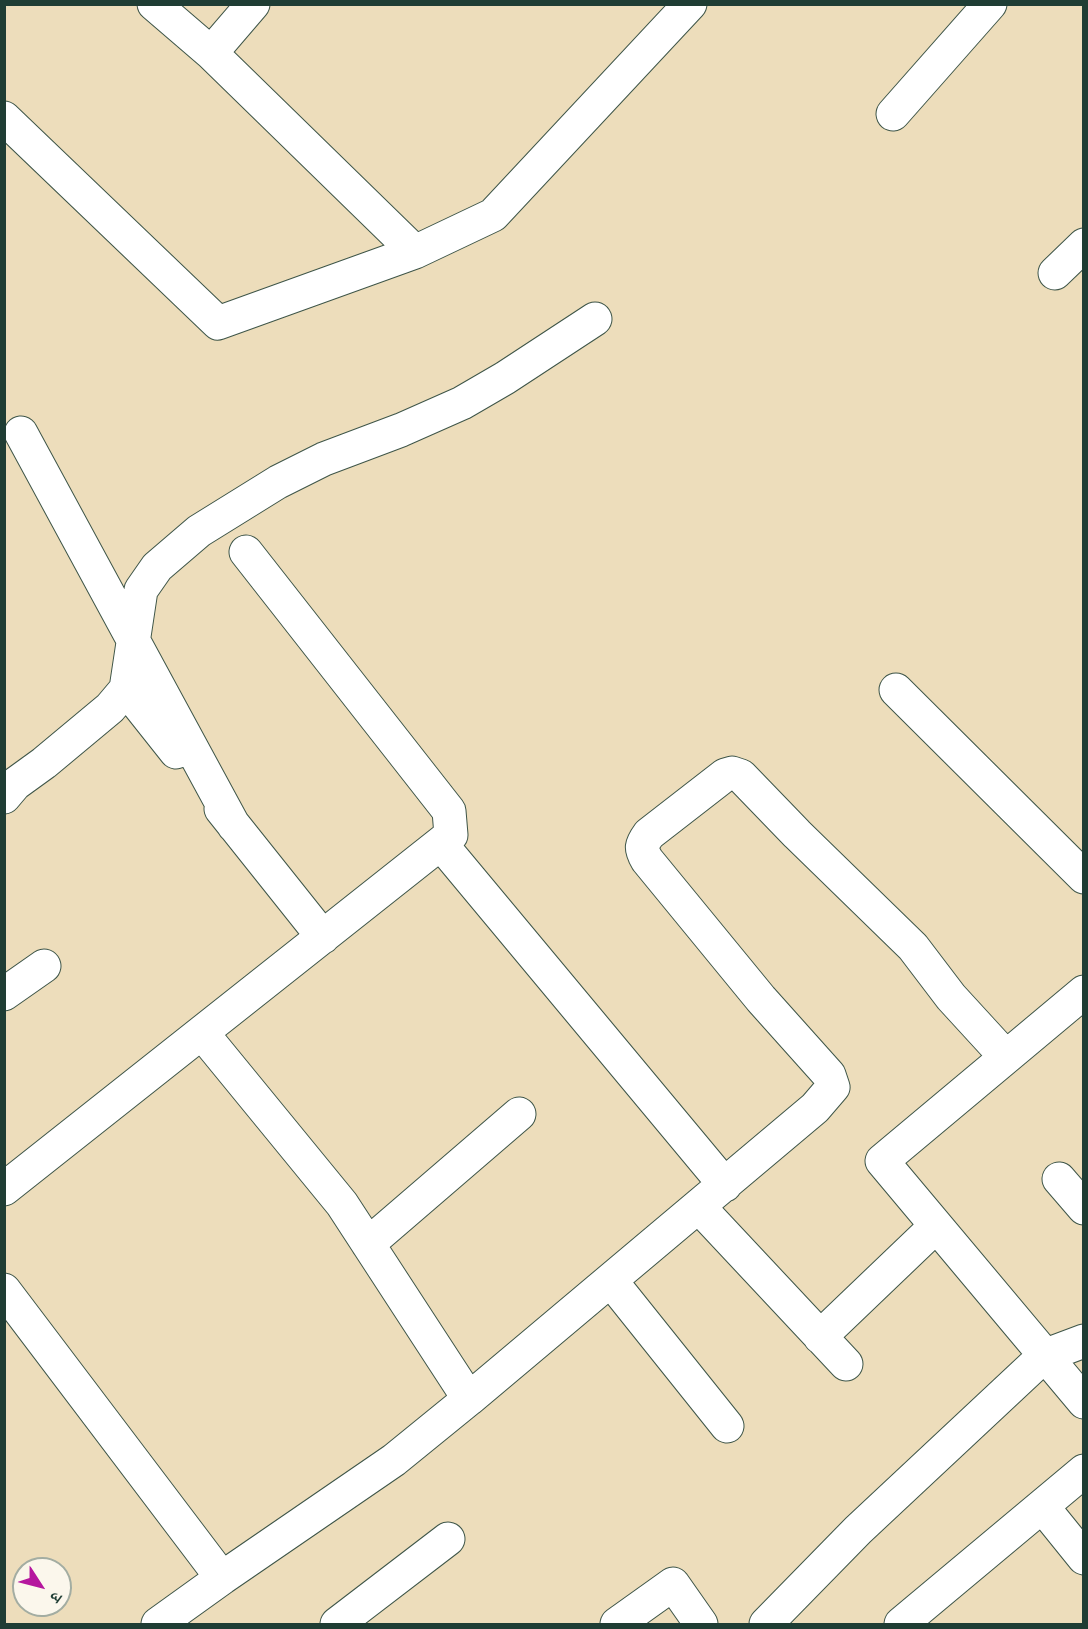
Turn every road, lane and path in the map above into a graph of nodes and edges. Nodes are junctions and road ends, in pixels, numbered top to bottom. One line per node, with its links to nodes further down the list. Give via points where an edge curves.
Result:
1 (154, 4): 5 (street)
2 (253, 4): 5 (street)
3 (690, 4): 9 (street, via 493,215)
4 (990, 4): 6 (street)
5 (211, 53): 9 (street)
6 (894, 114)
7 (4, 118): 9 (street, via 218,323)
8 (1083, 245): 10 (street)
9 (416, 252)
10 (1055, 273)
11 (595, 320): 14 (street, via 462,403 324,459 278,482 199,531 157,567 141,590)
12 (21, 433): 14 (street)
13 (246, 552): 19 (street, via 450,811 451,835)
14 (134, 641): 15 (street); 18 (street)
15 (126, 689): 17 (street, via 110,708); 18 (street)
16 (896, 690): 20 (street)
17 (4, 797)
18 (234, 826): 21 (street)
19 (441, 844): 21 (street); 29 (street)
20 (1083, 877)
21 (323, 937): 25 (street)
22 (44, 966): 24 (street)
23 (1083, 992): 26 (street)
24 (4, 994)
25 (202, 1033): 30 (street); 34 (street, via 342,1204)
26 (1006, 1057): 29 (street, via 951,997 913,947 751,786 736,773 725,775 649,834 641,850 761,999 829,1075 833,1087 815,1108); 33 (street, via 882,1161)
27 (519, 1114): 34 (street)
28 (1059, 1179): 32 (street)
29 (725, 1185): 31 (street)
30 (4, 1189)
31 (699, 1208): 35 (street); 37 (street)
32 (1083, 1208)
33 (936, 1226): 37 (street); 39 (street)
34 (368, 1244): 41 (street)
35 (611, 1281): 41 (street); 43 (street)
36 (4, 1290): 48 (street)
37 (820, 1337): 40 (street)
38 (1083, 1341): 39 (street)
39 (1044, 1356): 42 (street); 53 (street, via 858,1530)
40 (846, 1364)
41 (469, 1399): 48 (street, via 394,1460)
42 (1083, 1402)
43 (727, 1426)
44 (1083, 1471): 45 (street)
45 (1042, 1506): 47 (street); 54 (street)
46 (448, 1539): 50 (street)
47 (1083, 1558)
48 (222, 1578): 49 (street)
49 (167, 1622)
50 (337, 1624)
51 (617, 1624): 52 (street, via 673,1584)
52 (701, 1624)
53 (766, 1624)
54 (901, 1624)

